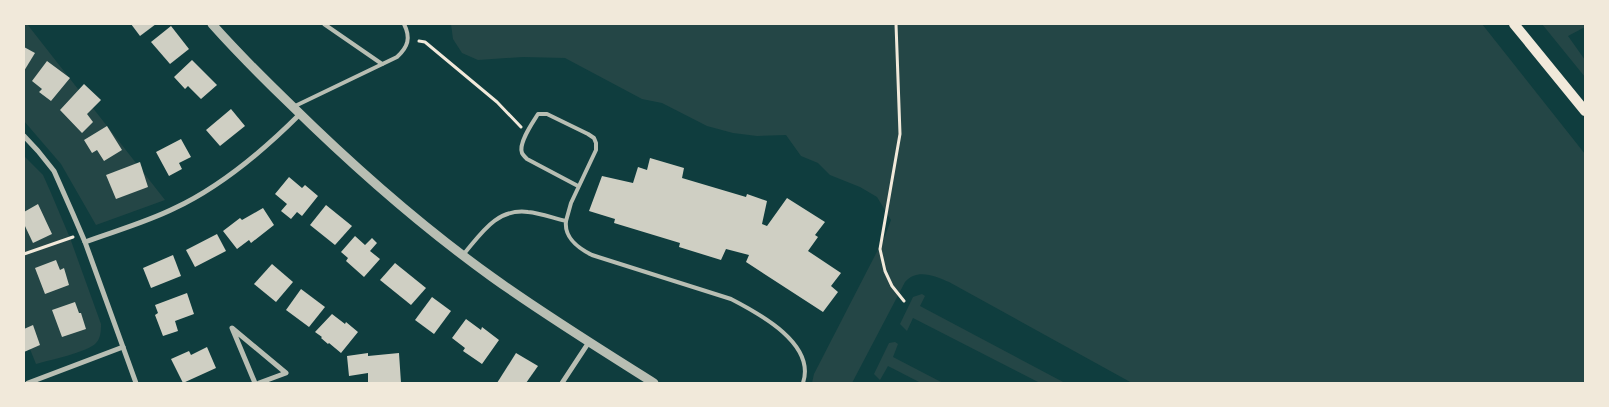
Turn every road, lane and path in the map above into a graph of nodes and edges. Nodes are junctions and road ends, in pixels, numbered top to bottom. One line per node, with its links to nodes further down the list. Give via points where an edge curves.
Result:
1 (212, 24): 8 (street)
2 (324, 24): 7 (lane)
3 (404, 24): 7 (lane, via 409,35 406,48)
4 (896, 24): 18 (path, via 900,134 880,249 885,271)
5 (1514, 24): 9 (main road)
6 (419, 41): 10 (path, via 425,42 497,102)
7 (382, 64): 8 (lane)
8 (297, 111): 15 (street, via 268,145 226,178 175,209); 17 (street, via 418,220)
9 (1585, 111)
10 (527, 133): 12 (lane, via 521,145 527,159); 12 (lane, via 538,114 547,114 594,138 596,150)
11 (24, 136): 14 (street, via 54,171)
12 (578, 186): 13 (lane)
13 (566, 221): 17 (lane, via 528,212 509,212 492,222); 27 (lane, via 565,228 571,240 592,255 731,299 748,308 774,326 801,352 805,366)
14 (82, 233): 15 (street); 16 (path)
15 (85, 242): 20 (street)
16 (24, 254)
17 (463, 254): 19 (street)
18 (904, 301)
19 (589, 342): 25 (street); 26 (street)
20 (123, 347): 21 (street); 22 (street)
21 (28, 383)
22 (136, 383)
23 (255, 383): 24 (street, via 232,328 286,373)
24 (259, 383)
25 (562, 383)
26 (654, 383)
27 (803, 383)

